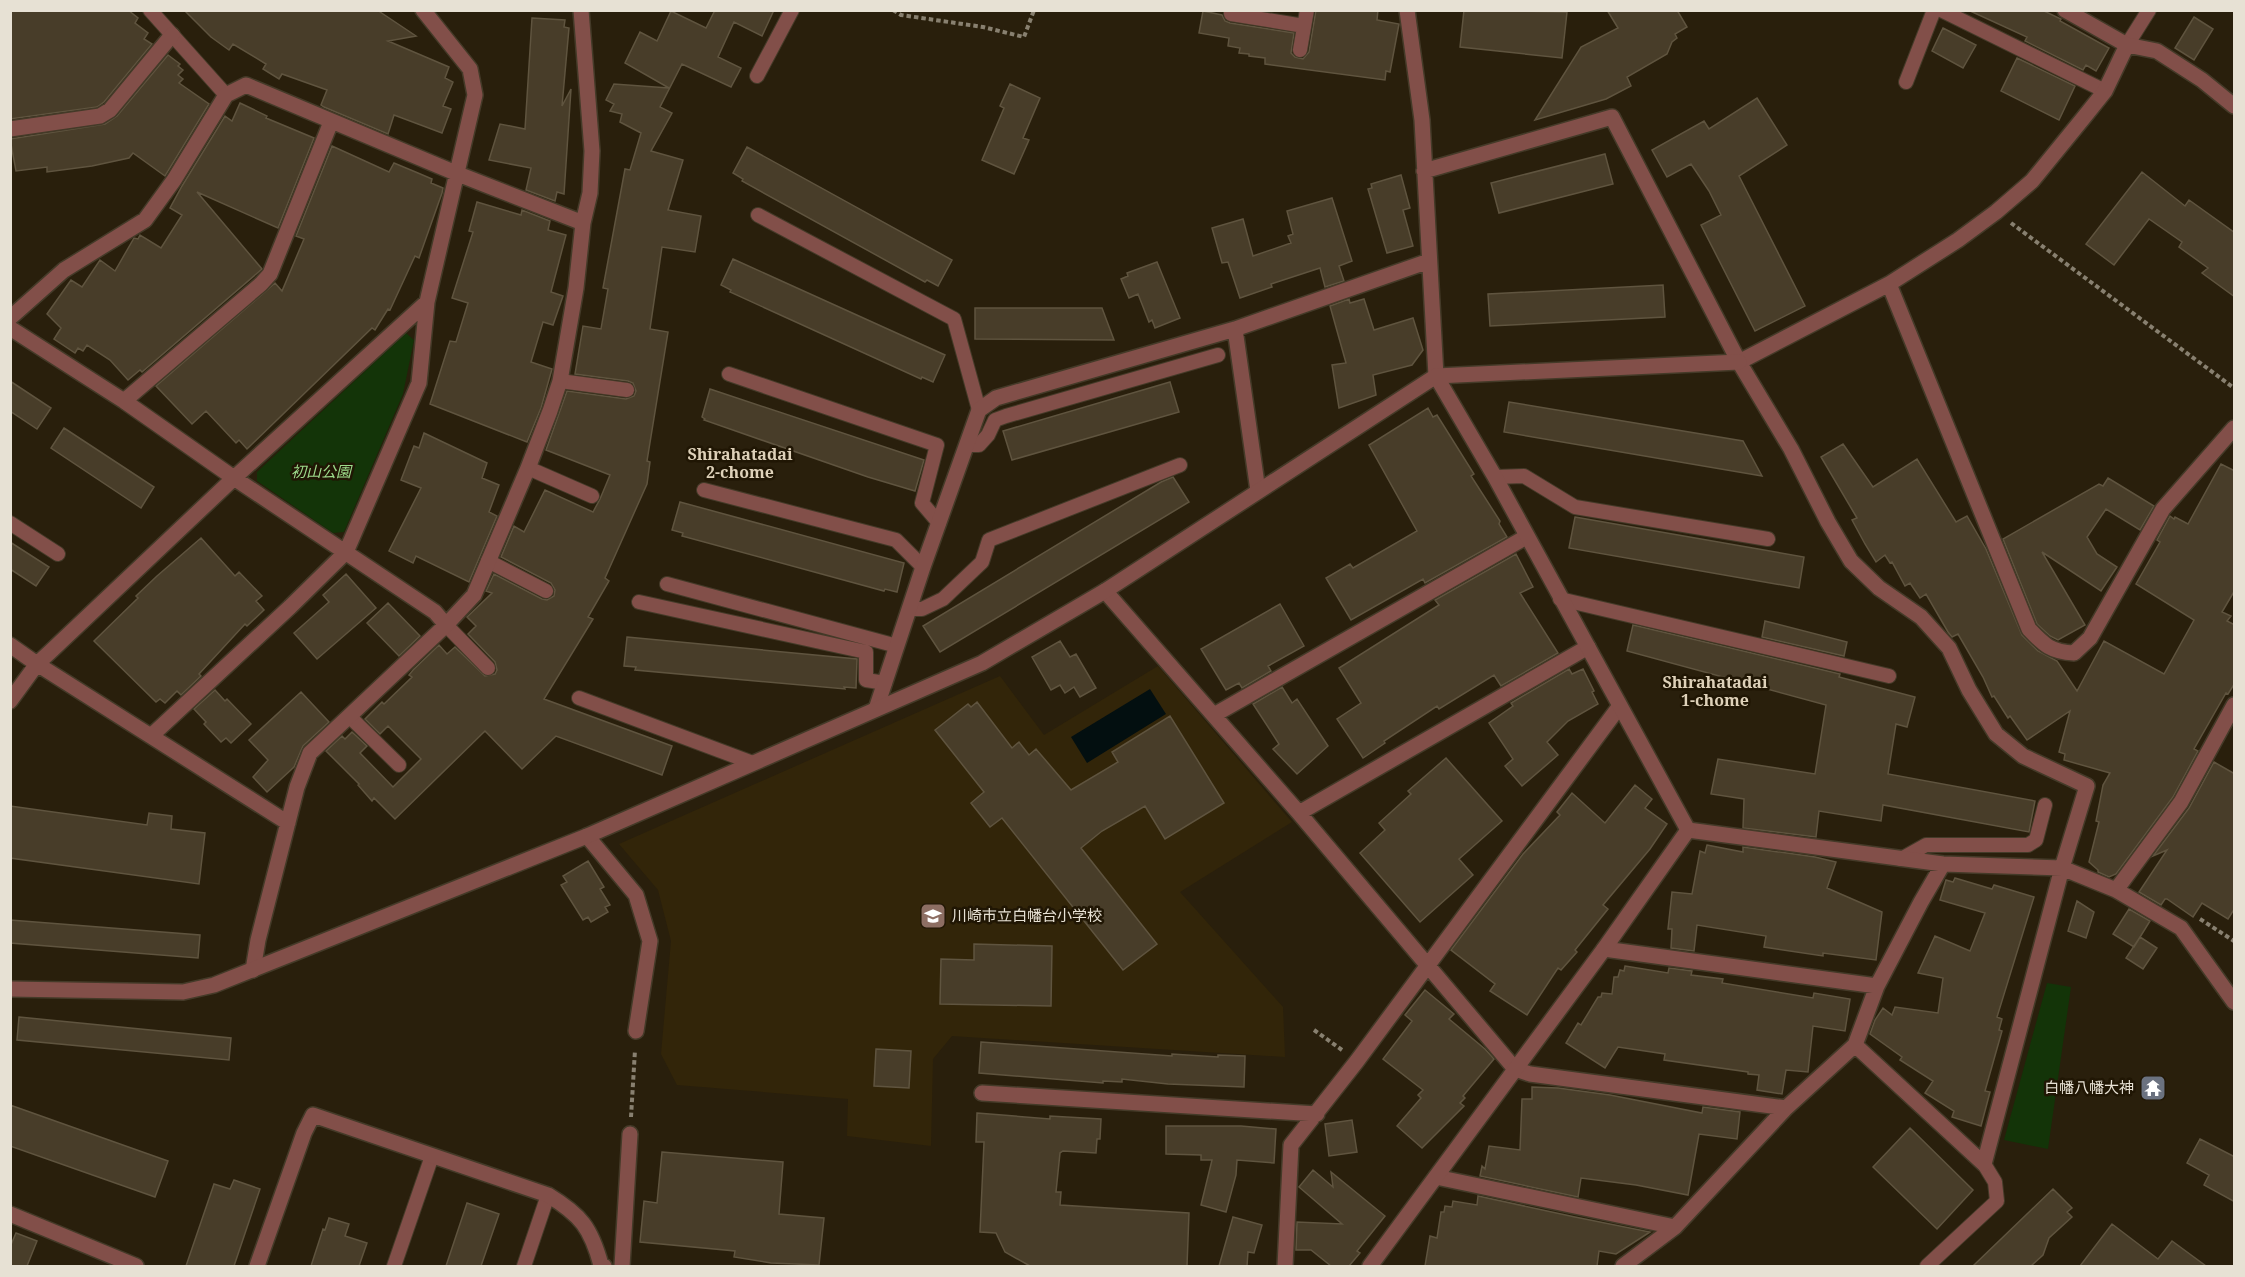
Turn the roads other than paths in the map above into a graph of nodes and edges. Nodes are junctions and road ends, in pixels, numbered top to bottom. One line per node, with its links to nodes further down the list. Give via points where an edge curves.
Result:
1 (150, 10): 13 (lane)
2 (423, 10): 24 (street, via 470,69 475,95)
3 (581, 10): 26 (street, via 592,151 590,193)
4 (792, 10): 16 (lane)
5 (1231, 10): 12 (lane, via 1231,14)
6 (1307, 10): 12 (lane)
7 (1407, 10): 23 (street, via 1422,120)
8 (1934, 10): 17 (lane)
9 (1941, 10): 18 (lane)
10 (2065, 10): 14 (street)
11 (2149, 10): 14 (lane)
12 (1304, 26): 15 (lane)
13 (172, 35): 19 (lane); 22 (street, via 110,110 100,116)
14 (2127, 45): 18 (street); 20 (street, via 2157,51)
15 (1300, 50)
16 (757, 76)
17 (1906, 82)
18 (2105, 91): 28 (street, via 2032,181 1959,240)
19 (226, 95): 21 (street, via 246,85); 30 (street, via 174,180 144,220 64,270)
20 (2235, 106)
21 (331, 122): 24 (street); 39 (street, via 270,274)
22 (10, 129)
23 (1424, 171): 27 (street); 34 (street, via 1612,117)
24 (458, 174): 26 (street); 29 (street)
25 (758, 214): 40 (lane, via 954,318)
26 (583, 223): 37 (street)
27 (1430, 261): 32 (street); 36 (street)
28 (1889, 284): 34 (street); 41 (street, via 2029,629 2044,645 2059,652 2074,652 2090,638 2163,509)
29 (427, 302): 46 (street); 54 (street, via 419,382)
30 (10, 318)
31 (10, 328): 39 (street)
32 (1235, 328): 40 (street, via 996,398); 48 (street)
33 (1218, 355): 42 (lane, via 1006,416 995,420 979,445)
34 (1739, 362): 36 (street); 89 (street, via 1851,561 1878,588 1921,617 1949,648 1996,734 2023,756 2087,786)
35 (729, 374): 51 (lane, via 937,445 922,503)
36 (1436, 376): 45 (street); 48 (street)
37 (560, 381): 38 (lane); 44 (street)
38 (627, 390)
39 (124, 401): 46 (street)
40 (979, 410): 42 (street)
41 (2235, 428)
42 (967, 445): 51 (street)
43 (1180, 465): 63 (lane, via 989,540 982,562 943,599 922,609)
44 (528, 468): 49 (lane); 56 (street)
45 (1494, 477): 52 (street); 53 (lane, via 1524,476 1575,507)
46 (234, 478): 54 (street); 68 (street)
47 (704, 490): 57 (lane, via 896,540)
48 (1258, 491): 60 (street)
49 (592, 496)
50 (10, 523): 55 (lane)
51 (939, 523): 57 (street)
52 (1526, 537): 61 (street); 77 (street)
53 (1768, 539)
54 (346, 552): 64 (street, via 435,612); 79 (street)
55 (58, 554)
56 (488, 561): 59 (lane); 64 (street, via 474,595)
57 (923, 567): 63 (street)
58 (667, 584): 66 (lane)
59 (546, 591)
60 (1105, 591): 76 (street, via 982,663); 77 (street)
61 (1560, 599): 67 (street); 70 (lane)
62 (639, 602): 71 (lane, via 866,652 866,680)
63 (909, 609): 66 (street)
64 (446, 625): 69 (lane); 78 (street)
65 (10, 645): 68 (street)
66 (897, 646): 71 (street)
67 (1588, 647): 75 (street); 83 (street)
68 (37, 664): 73 (street); 79 (street)
69 (488, 668)
70 (1889, 676)
71 (885, 683): 76 (street)
72 (579, 698): 80 (lane)
73 (10, 701)
74 (2235, 705): 90 (street, via 2181,802)
75 (1619, 707): 85 (street); 92 (street)
76 (876, 709): 80 (street)
77 (1214, 715): 83 (street)
78 (350, 717): 81 (lane); 84 (street, via 310,753)
79 (151, 736): 84 (street)
80 (753, 763): 86 (street)
81 (399, 765)
82 (2045, 806): 87 (lane, via 2036,840 2028,845 1926,845)
83 (1299, 813): 92 (street)
84 (288, 823): 93 (street)
85 (1688, 830): 87 (street); 91 (street)
86 (587, 836): 93 (street); 97 (street, via 636,895 650,941)
87 (1902, 859): 88 (street)
88 (1943, 864): 89 (street); 94 (street)
89 (2062, 868): 90 (street); 105 (street)
90 (2116, 890): 96 (street, via 2181,928)
91 (1605, 949): 94 (street); 99 (street)
92 (1427, 965): 99 (street); 102 (street)
93 (253, 970): 95 (street, via 183,992)
94 (1877, 986): 98 (street)
95 (10, 989)
96 (2235, 1002)
97 (636, 1031)
98 (1855, 1045): 101 (street); 105 (street)
99 (1515, 1069): 101 (street); 106 (street)
100 (982, 1093): 102 (street)
101 (1786, 1108): 109 (street)
102 (1317, 1114): 116 (street, via 1291,1145)
103 (630, 1134): 115 (street)
104 (432, 1156): 107 (street); 111 (street, via 313,1115); 112 (lane)
105 (1984, 1164): 119 (lane, via 1995,1182 1997,1202)
106 (1436, 1178): 109 (street); 117 (street)
107 (548, 1195): 113 (lane); 114 (street, via 583,1223)
108 (10, 1214): 110 (street)
109 (1675, 1227): 118 (street)
110 (136, 1266)
111 (257, 1266)
112 (394, 1266)
113 (524, 1266)
114 (604, 1266)
115 (622, 1266)
116 (1285, 1266)
117 (1370, 1266)
118 (1623, 1266)
119 (1927, 1266)

